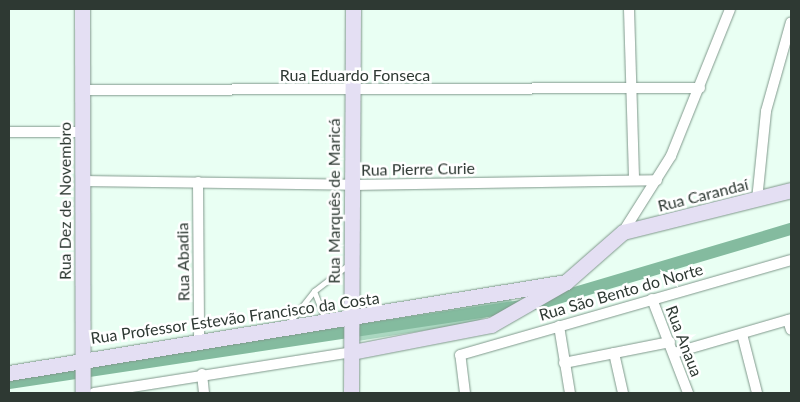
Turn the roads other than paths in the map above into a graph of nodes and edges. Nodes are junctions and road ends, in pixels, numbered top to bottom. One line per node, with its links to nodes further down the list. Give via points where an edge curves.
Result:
1 (82, 9): 9 (street, Rua Dez de Novembro)
2 (353, 9): 7 (street, Rua Marquês de Maricá)
3 (629, 9): 8 (street)
4 (730, 9): 6 (street)
5 (791, 22): 18 (street, via 766,111)
6 (700, 88): 8 (street, Rua Eduardo Fonseca); 13 (street)
7 (351, 89): 8 (street, Rua Eduardo Fonseca); 9 (street, Rua Eduardo Fonseca); 16 (street, Rua Marquês de Maricá)
8 (628, 89): 12 (street)
9 (82, 90): 11 (street, Rua Dez de Novembro)
10 (9, 132): 11 (street)
11 (82, 132): 14 (street, Rua Dez de Novembro)
12 (634, 180): 13 (street, Rua Pierre Curie); 16 (street, Rua Pierre Curie)
13 (657, 180): 19 (street)
14 (82, 181): 15 (street, Rua Pierre Curie); 36 (street, Rua Dez de Novembro)
15 (198, 182): 16 (street, Rua Pierre Curie); 31 (street, Rua Abadia)
16 (352, 185): 21 (street, Rua Marquês de Maricá)
17 (791, 190): 18 (street, Rua Carandaí)
18 (757, 200): 19 (street, Rua Carandaí)
19 (622, 232): 23 (street, Rua Professor Estevão Francisco da Costa, via 569,280)
20 (791, 260): 24 (street, Rua São Bento do Norte)
21 (352, 262): 22 (lane); 25 (street, Rua Marquês de Maricá)
22 (314, 290): 26 (lane); 29 (lane)
23 (546, 292): 25 (street, Rua Professor Estevão Francisco da Costa); 33 (street, Rua Professor Estevão Francisco da Costa, via 530,306 491,326)
24 (652, 299): 28 (street, Rua São Bento do Norte); 32 (street, Rua Anaua)
25 (351, 321): 26 (street, Rua Professor Estevão Francisco da Costa); 33 (street, Rua Marquês de Maricá)
26 (326, 323): 29 (street, Rua Professor Estevão Francisco da Costa)
27 (790, 323): 30 (street)
28 (559, 326): 37 (street); 43 (street, Rua São Bento do Norte, via 460,355)
29 (285, 329): 31 (street, Rua Professor Estevão Francisco da Costa)
30 (742, 334): 35 (street); 47 (street)
31 (199, 342): 36 (street, Rua Professor Estevão Francisco da Costa)
32 (670, 342): 34 (street); 35 (street, Rua Anaua)
33 (352, 350): 39 (street); 42 (street, Rua Marquês de Maricá)
34 (614, 353): 37 (street); 45 (street)
35 (674, 353): 46 (street, Rua Anaua)
36 (83, 362): 38 (street, Rua Professor Estevão Francisco da Costa); 40 (street, Rua Dez de Novembro)
37 (564, 363): 44 (street)
38 (9, 373)
39 (202, 374): 40 (street); 41 (street)
40 (87, 392)
41 (204, 393)
42 (351, 393)
43 (465, 393)
44 (570, 393)
45 (623, 393)
46 (688, 393)
47 (757, 393)

